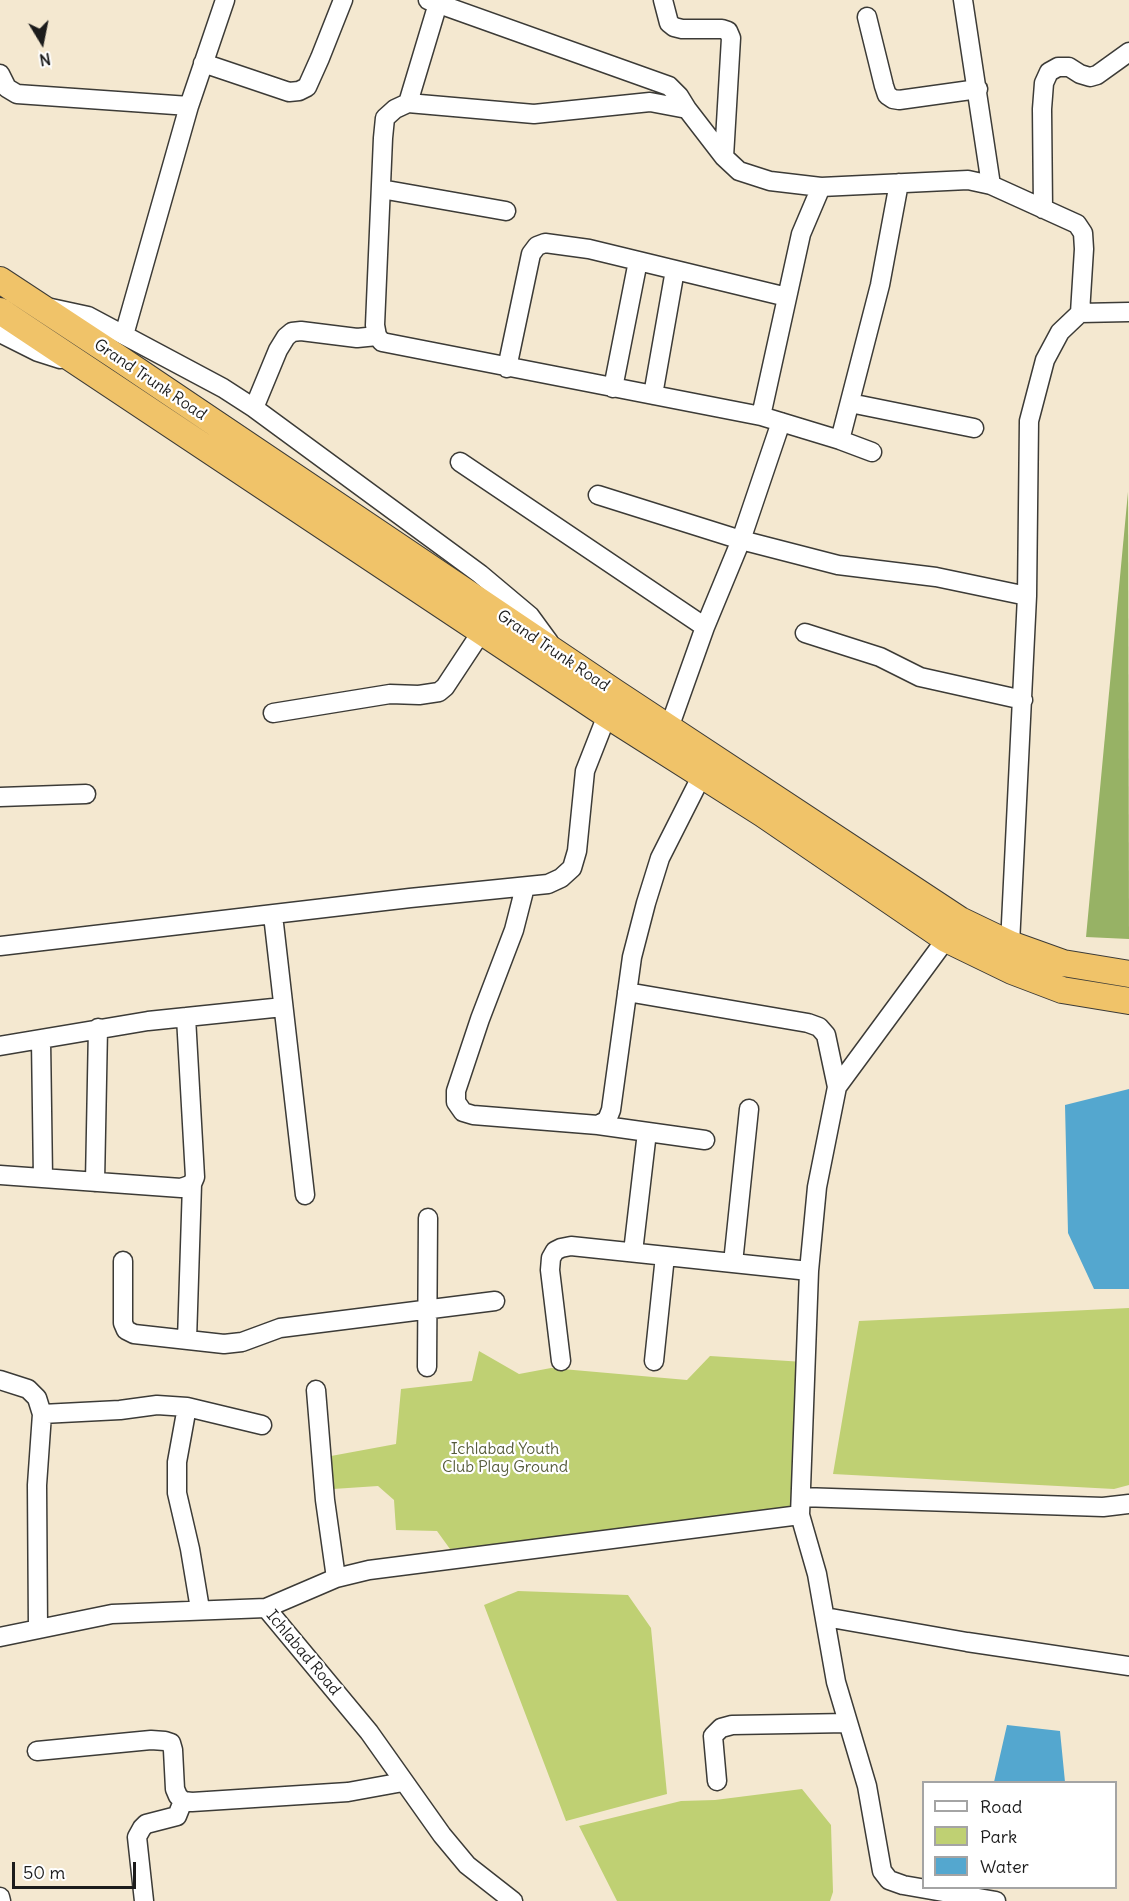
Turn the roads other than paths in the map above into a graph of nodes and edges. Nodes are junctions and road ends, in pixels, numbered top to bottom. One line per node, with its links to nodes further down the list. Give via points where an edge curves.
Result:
1 (225, 0): 8 (street)
2 (343, 0): 8 (street, via 307,87 299,92)
3 (663, 0): 14 (street, via 669,23 674,27 722,29 731,38)
4 (963, 0): 10 (street)
5 (435, 1): 11 (street); 13 (street, via 669,86)
6 (867, 17): 10 (street, via 884,86 893,99)
7 (1129, 52): 19 (street, via 1090,77 1069,67 1049,72 1042,110)
8 (203, 63): 12 (street)
9 (0, 74): 12 (street, via 7,88 17,94)
10 (978, 88): 16 (street)
11 (408, 103): 13 (street, via 534,114 650,102); 18 (street, via 385,118)
12 (189, 106): 29 (street)
13 (687, 109): 14 (street)
14 (724, 157): 17 (street, via 740,171 770,181)
15 (899, 183): 16 (street, via 968,180); 17 (street); 34 (street, via 880,285)
16 (991, 185): 19 (street)
17 (821, 187): 24 (street, via 801,234)
18 (381, 189): 20 (street); 30 (street)
19 (1043, 208): 27 (street, via 1077,224 1083,233)
20 (506, 211)
21 (638, 261): 22 (street); 31 (street, via 589,249 545,243 537,246 531,254); 32 (street)
22 (675, 270): 24 (street); 33 (street)
23 (0, 280): 25 (highway, Grand Trunk Road)
24 (787, 297): 36 (street)
25 (37, 304): 29 (street, via 88,316); 48 (highway, Grand Trunk Road)
26 (1129, 312): 27 (street)
27 (1080, 313): 44 (street, via 1060,332 1045,360 1029,421)
28 (0, 328): 46 (highway, Grand Trunk Road, via 87,368)
29 (124, 335): 35 (street)
30 (377, 336): 31 (street, via 382,342); 35 (street, via 292,332 278,350)
31 (507, 368): 32 (street)
32 (613, 388): 33 (street)
33 (652, 395): 36 (street)
34 (850, 403): 38 (street); 39 (street)
35 (254, 408): 48 (street, via 480,574 530,616)
36 (761, 416): 37 (street)
37 (781, 422): 39 (street); 43 (street)
38 (974, 428)
39 (840, 440): 40 (street)
40 (872, 452)
41 (460, 462): 45 (street)
42 (598, 495): 43 (street)
43 (741, 540): 44 (street, via 838,565 936,577); 45 (street)
44 (1027, 596): 49 (street)
45 (705, 627): 52 (street)
46 (482, 631): 50 (street, via 439,692 390,694); 51 (highway, Grand Trunk Road)
47 (805, 633): 49 (street, via 880,657 920,677)
48 (558, 654): 52 (highway, Grand Trunk Road)
49 (1023, 700): 59 (street)
50 (273, 713)
51 (608, 715): 53 (highway, Grand Trunk Road); 56 (street, via 585,771 572,868 548,885)
52 (669, 728): 58 (highway, Grand Trunk Road)
53 (702, 775): 58 (highway, Grand Trunk Road); 62 (street, via 660,858 632,957)
54 (86, 794): 55 (street)
55 (0, 797)
56 (525, 887): 57 (street); 71 (street, via 514,930 456,1091 456,1102 463,1112 473,1115)
57 (273, 915): 60 (street); 64 (street)
58 (953, 930): 59 (highway, Grand Trunk Road); 63 (highway, Grand Trunk Road, via 1012,971 1062,990); 69 (street)
59 (1010, 944): 61 (highway, Grand Trunk Road, via 1063,963)
60 (0, 946)
61 (1129, 975)
62 (627, 992): 69 (street, via 819,1027 826,1035); 71 (street, via 611,1110 607,1120)
63 (1129, 1001)
64 (283, 1007): 65 (street); 78 (street)
65 (186, 1017): 66 (street); 77 (street, via 195,1177)
66 (98, 1028): 67 (street); 76 (street)
67 (41, 1040): 68 (street); 75 (street)
68 (0, 1046)
69 (837, 1087): 84 (street, via 817,1187)
70 (749, 1108): 83 (street)
71 (598, 1125): 72 (street)
72 (647, 1132): 73 (street); 80 (street)
73 (705, 1140)
74 (0, 1175): 75 (street)
75 (43, 1178): 76 (street)
76 (95, 1182): 77 (street, via 181,1188)
77 (192, 1184): 87 (street)
78 (305, 1195)
79 (428, 1218): 86 (street)
80 (633, 1252): 81 (street); 88 (street, via 571,1246 555,1251 550,1270)
81 (665, 1256): 83 (street); 89 (street)
82 (123, 1261): 87 (street, via 126,1330)
83 (734, 1263): 84 (street)
84 (809, 1271): 97 (street)
85 (495, 1301): 86 (street)
86 (426, 1309): 87 (street, via 280,1328 242,1342); 90 (street)
87 (187, 1340)
88 (561, 1360)
89 (654, 1361)
90 (427, 1367)
91 (0, 1380): 94 (street, via 28,1389 38,1398)
92 (316, 1390): 98 (street)
93 (187, 1407): 94 (street, via 157,1405); 95 (street); 100 (street, via 177,1462 177,1493)
94 (42, 1414): 102 (street, via 37,1485)
95 (262, 1425)
96 (1129, 1504): 97 (street)
97 (800, 1506): 98 (street); 101 (street)
98 (336, 1578): 99 (street)
99 (266, 1608): 100 (street, Ichlabad Road); 108 (street, Ichlabad Road, via 369,1732)
100 (200, 1609): 102 (street, Ichlabad Road, via 112,1614)
101 (825, 1617): 104 (street); 105 (street, via 836,1682)
102 (38, 1629): 103 (street, Ichlabad Road)
103 (0, 1638)
104 (1129, 1666)
105 (848, 1723): 107 (street, via 721,1728 713,1736); 110 (street, via 867,1786 882,1871 889,1880)
106 (38, 1751): 109 (street, via 151,1740 171,1743 175,1789)
107 (717, 1781)
108 (403, 1782): 109 (street, via 348,1791); 111 (street, Ichlabad Road, via 468,1865)
109 (183, 1801): 112 (street, via 177,1816 146,1824 137,1837)
110 (927, 1895): 113 (street)
111 (507, 1899)
112 (144, 1901)
113 (996, 1901)

